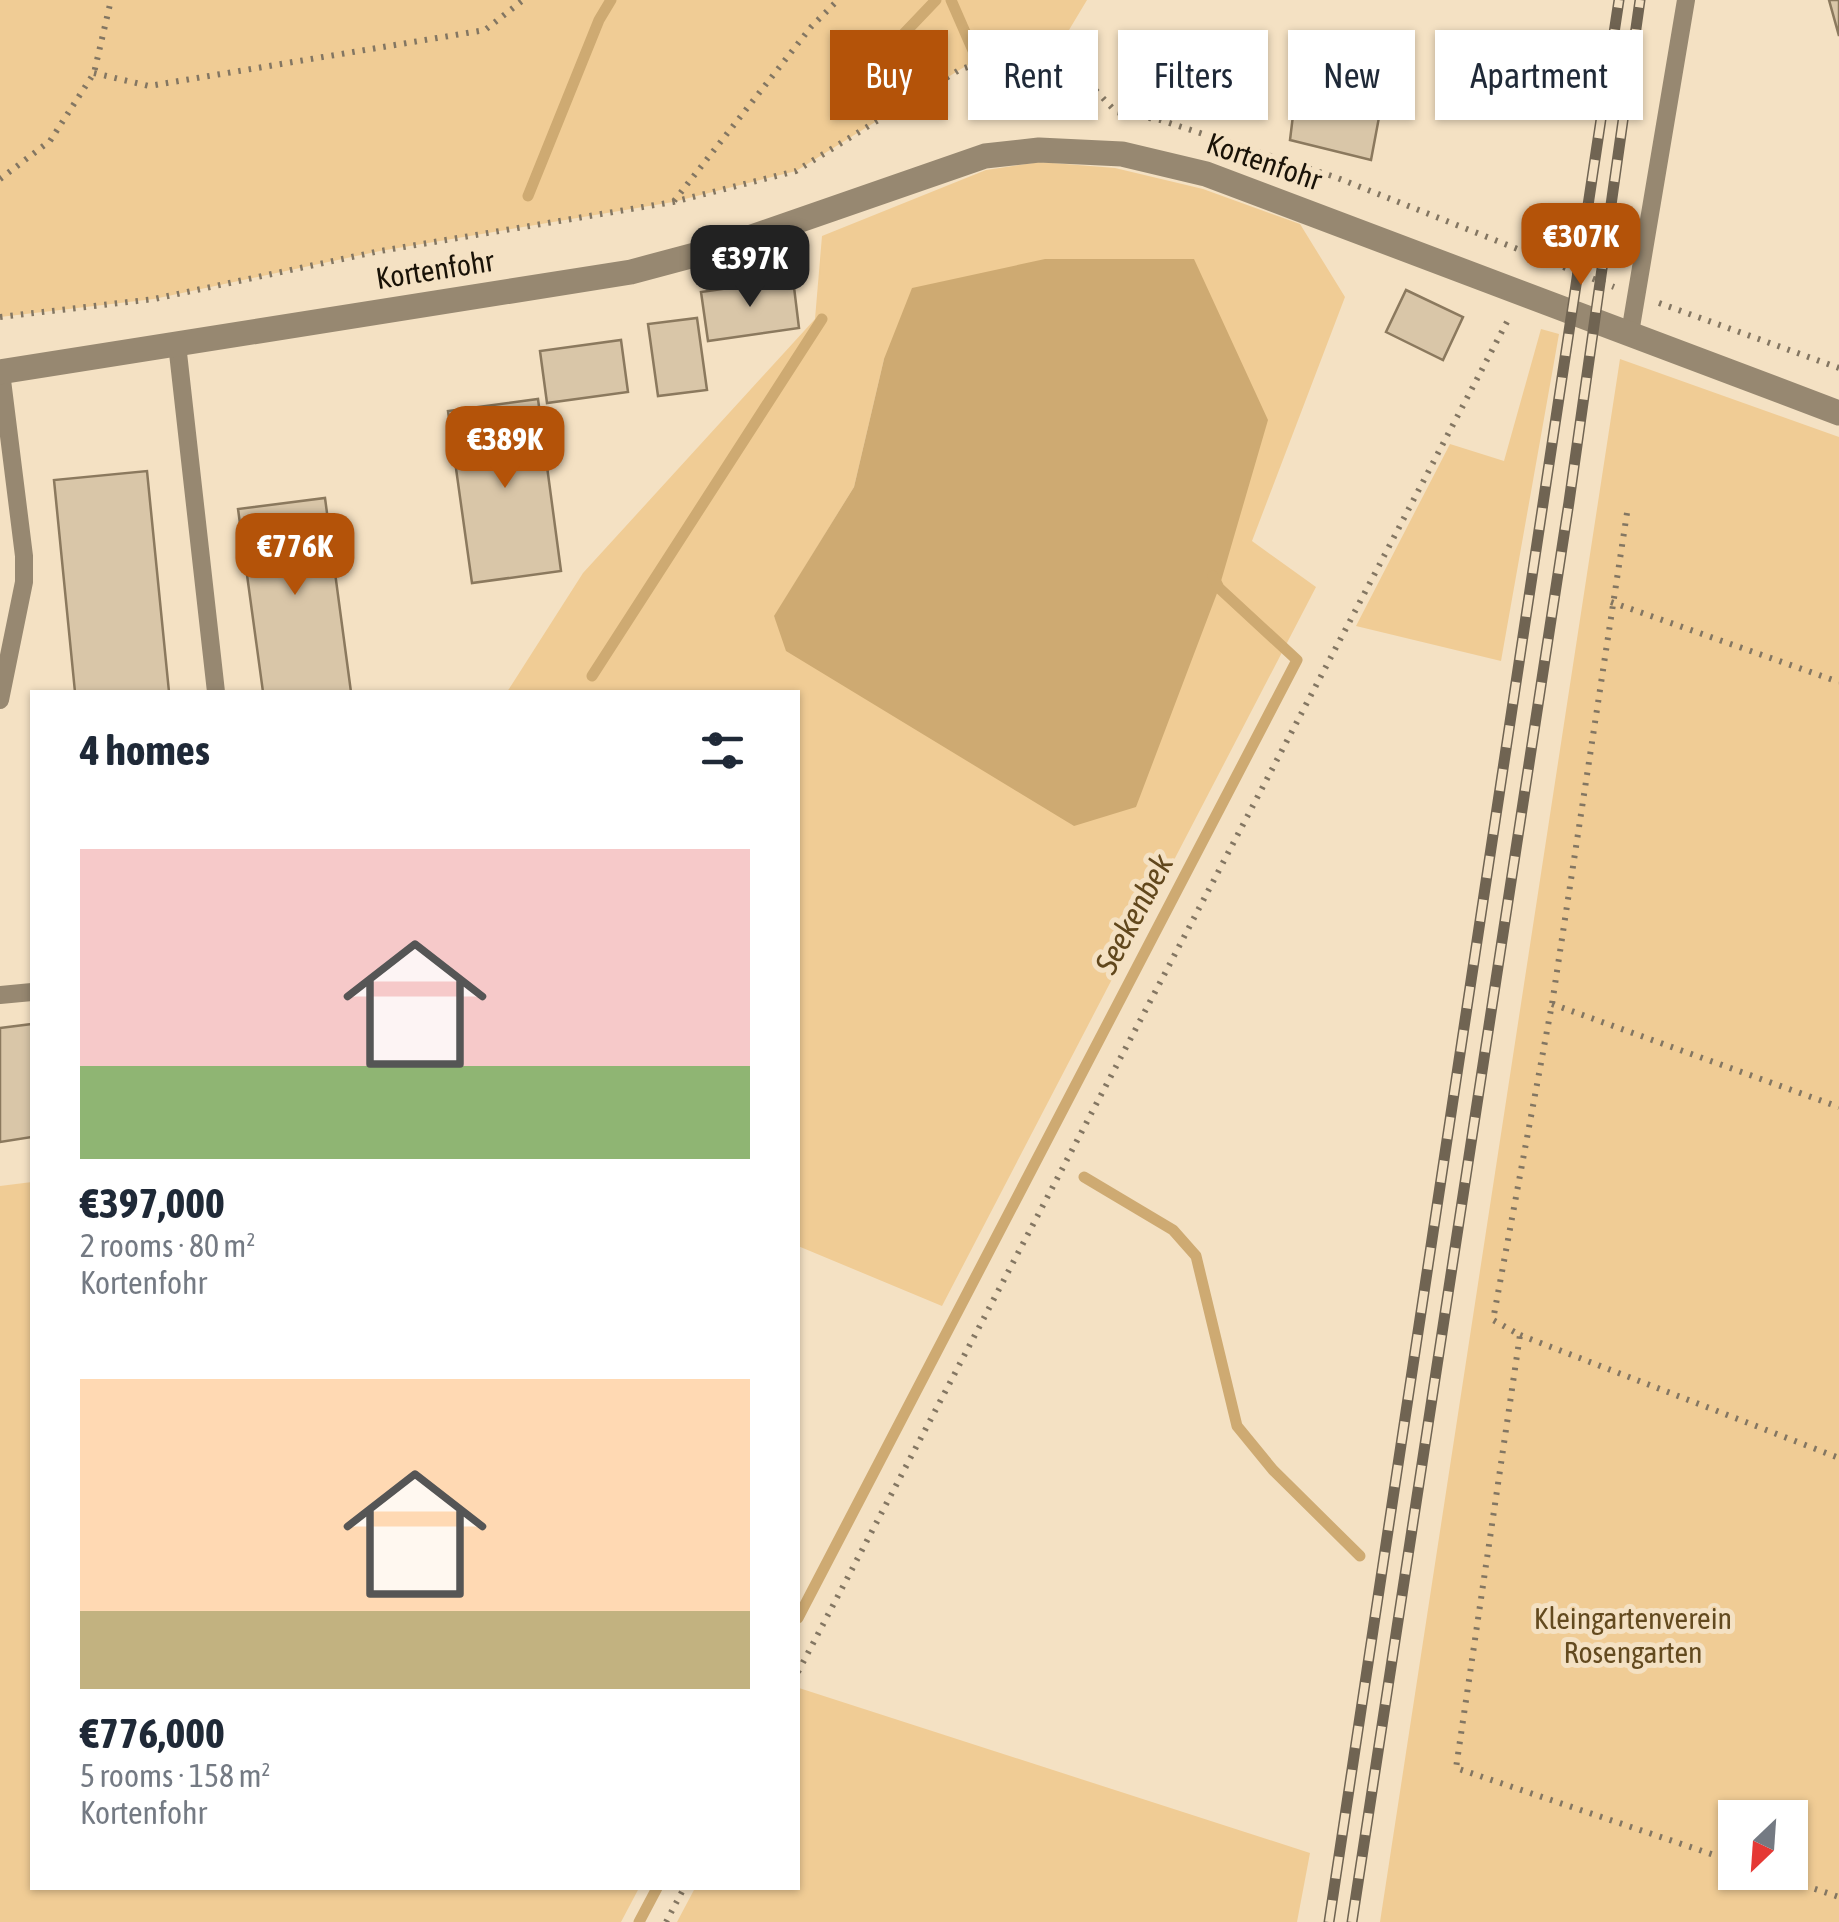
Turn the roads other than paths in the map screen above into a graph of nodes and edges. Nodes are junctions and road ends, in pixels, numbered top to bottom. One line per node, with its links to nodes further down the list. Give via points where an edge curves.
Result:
1 (1686, 0): 2 (lane)
2 (1630, 333): 3 (street, Kortenfohr, via 1206,174 1122,154 1040,150 985,156 631,272); 5 (street, Kortenfohr)
3 (177, 344): 4 (street, Kortenfohr); 6 (lane)
4 (0, 372): 7 (lane, via 24,556)
5 (1839, 413)
6 (216, 690)
7 (0, 700)
8 (30, 992): 9 (lane)
9 (0, 996)

